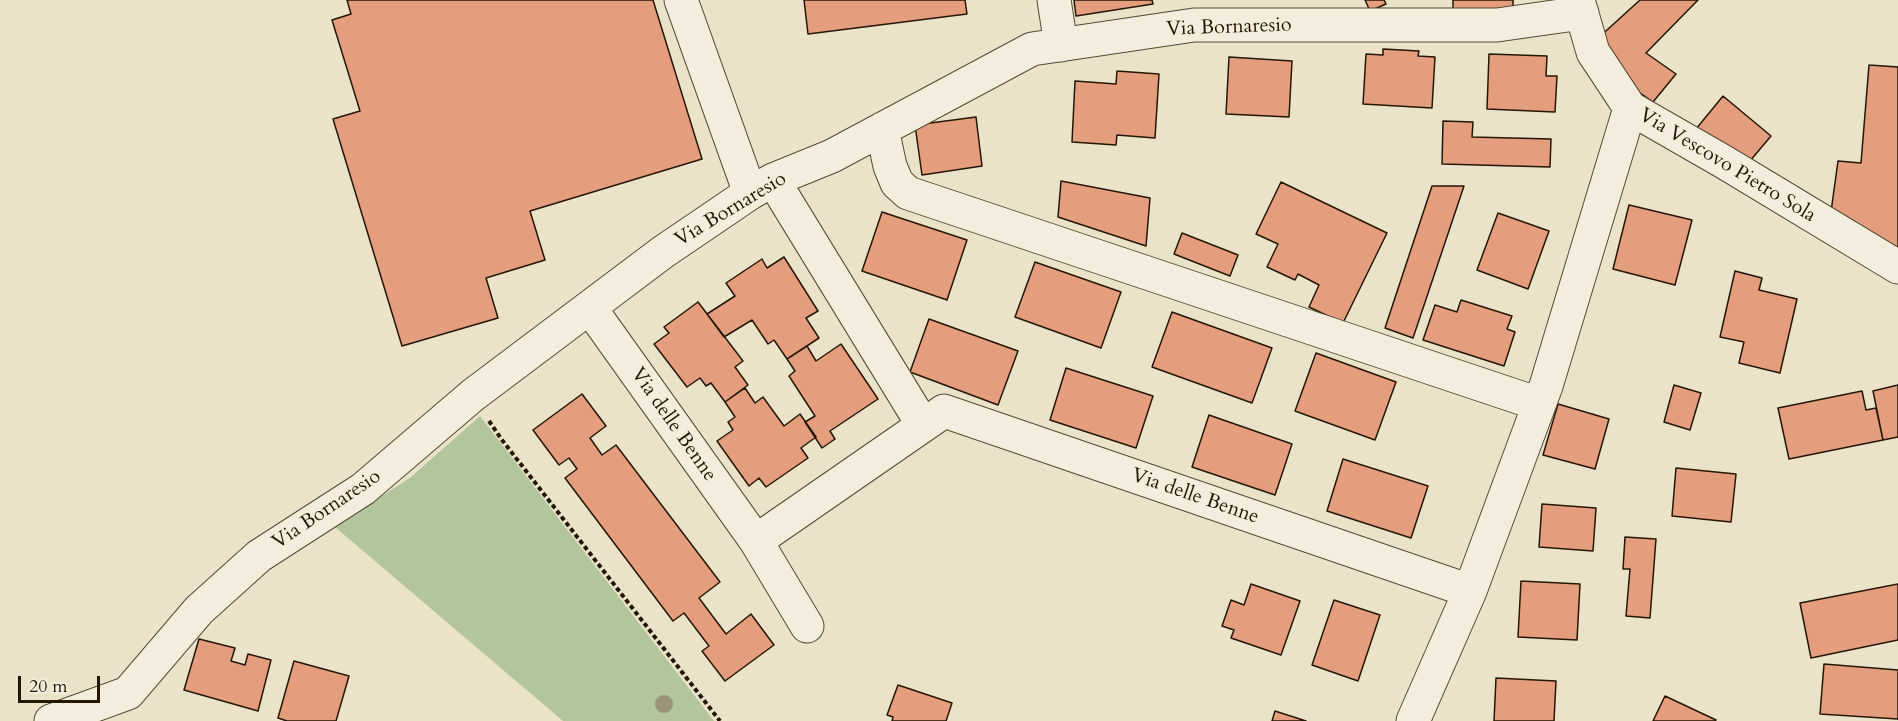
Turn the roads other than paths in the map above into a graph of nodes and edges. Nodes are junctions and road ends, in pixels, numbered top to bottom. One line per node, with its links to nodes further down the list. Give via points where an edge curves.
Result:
1 (681, 0): 7 (street)
2 (1054, 0): 4 (street)
3 (1580, 6): 4 (street, Via Bornaresio, via 1497,25 1194,25); 5 (street, Via Vescovo Pietro Sola, via 1593,52)
4 (1061, 45): 6 (street, Via Bornaresio, via 1032,50)
5 (1629, 108): 8 (street, Via Vescovo Pietro Sola); 10 (street)
6 (882, 129): 7 (street, Via Bornaresio); 10 (street, via 890,166 897,183 908,194)
7 (762, 187): 9 (street, Via Bornaresio, via 663,252); 11 (street)
8 (1898, 267)
9 (590, 308): 12 (street, Via delle Benne); 15 (street, Via Bornaresio, via 473,395 363,489 259,556 199,609 128,693)
10 (1539, 404): 13 (street)
11 (923, 425): 12 (street, Via delle Benne); 13 (street, Via delle Benne, via 944,411)
12 (756, 541): 14 (street, Via delle Benne)
13 (1470, 591): 16 (street)
14 (807, 626)
15 (51, 721)
16 (1413, 721)

